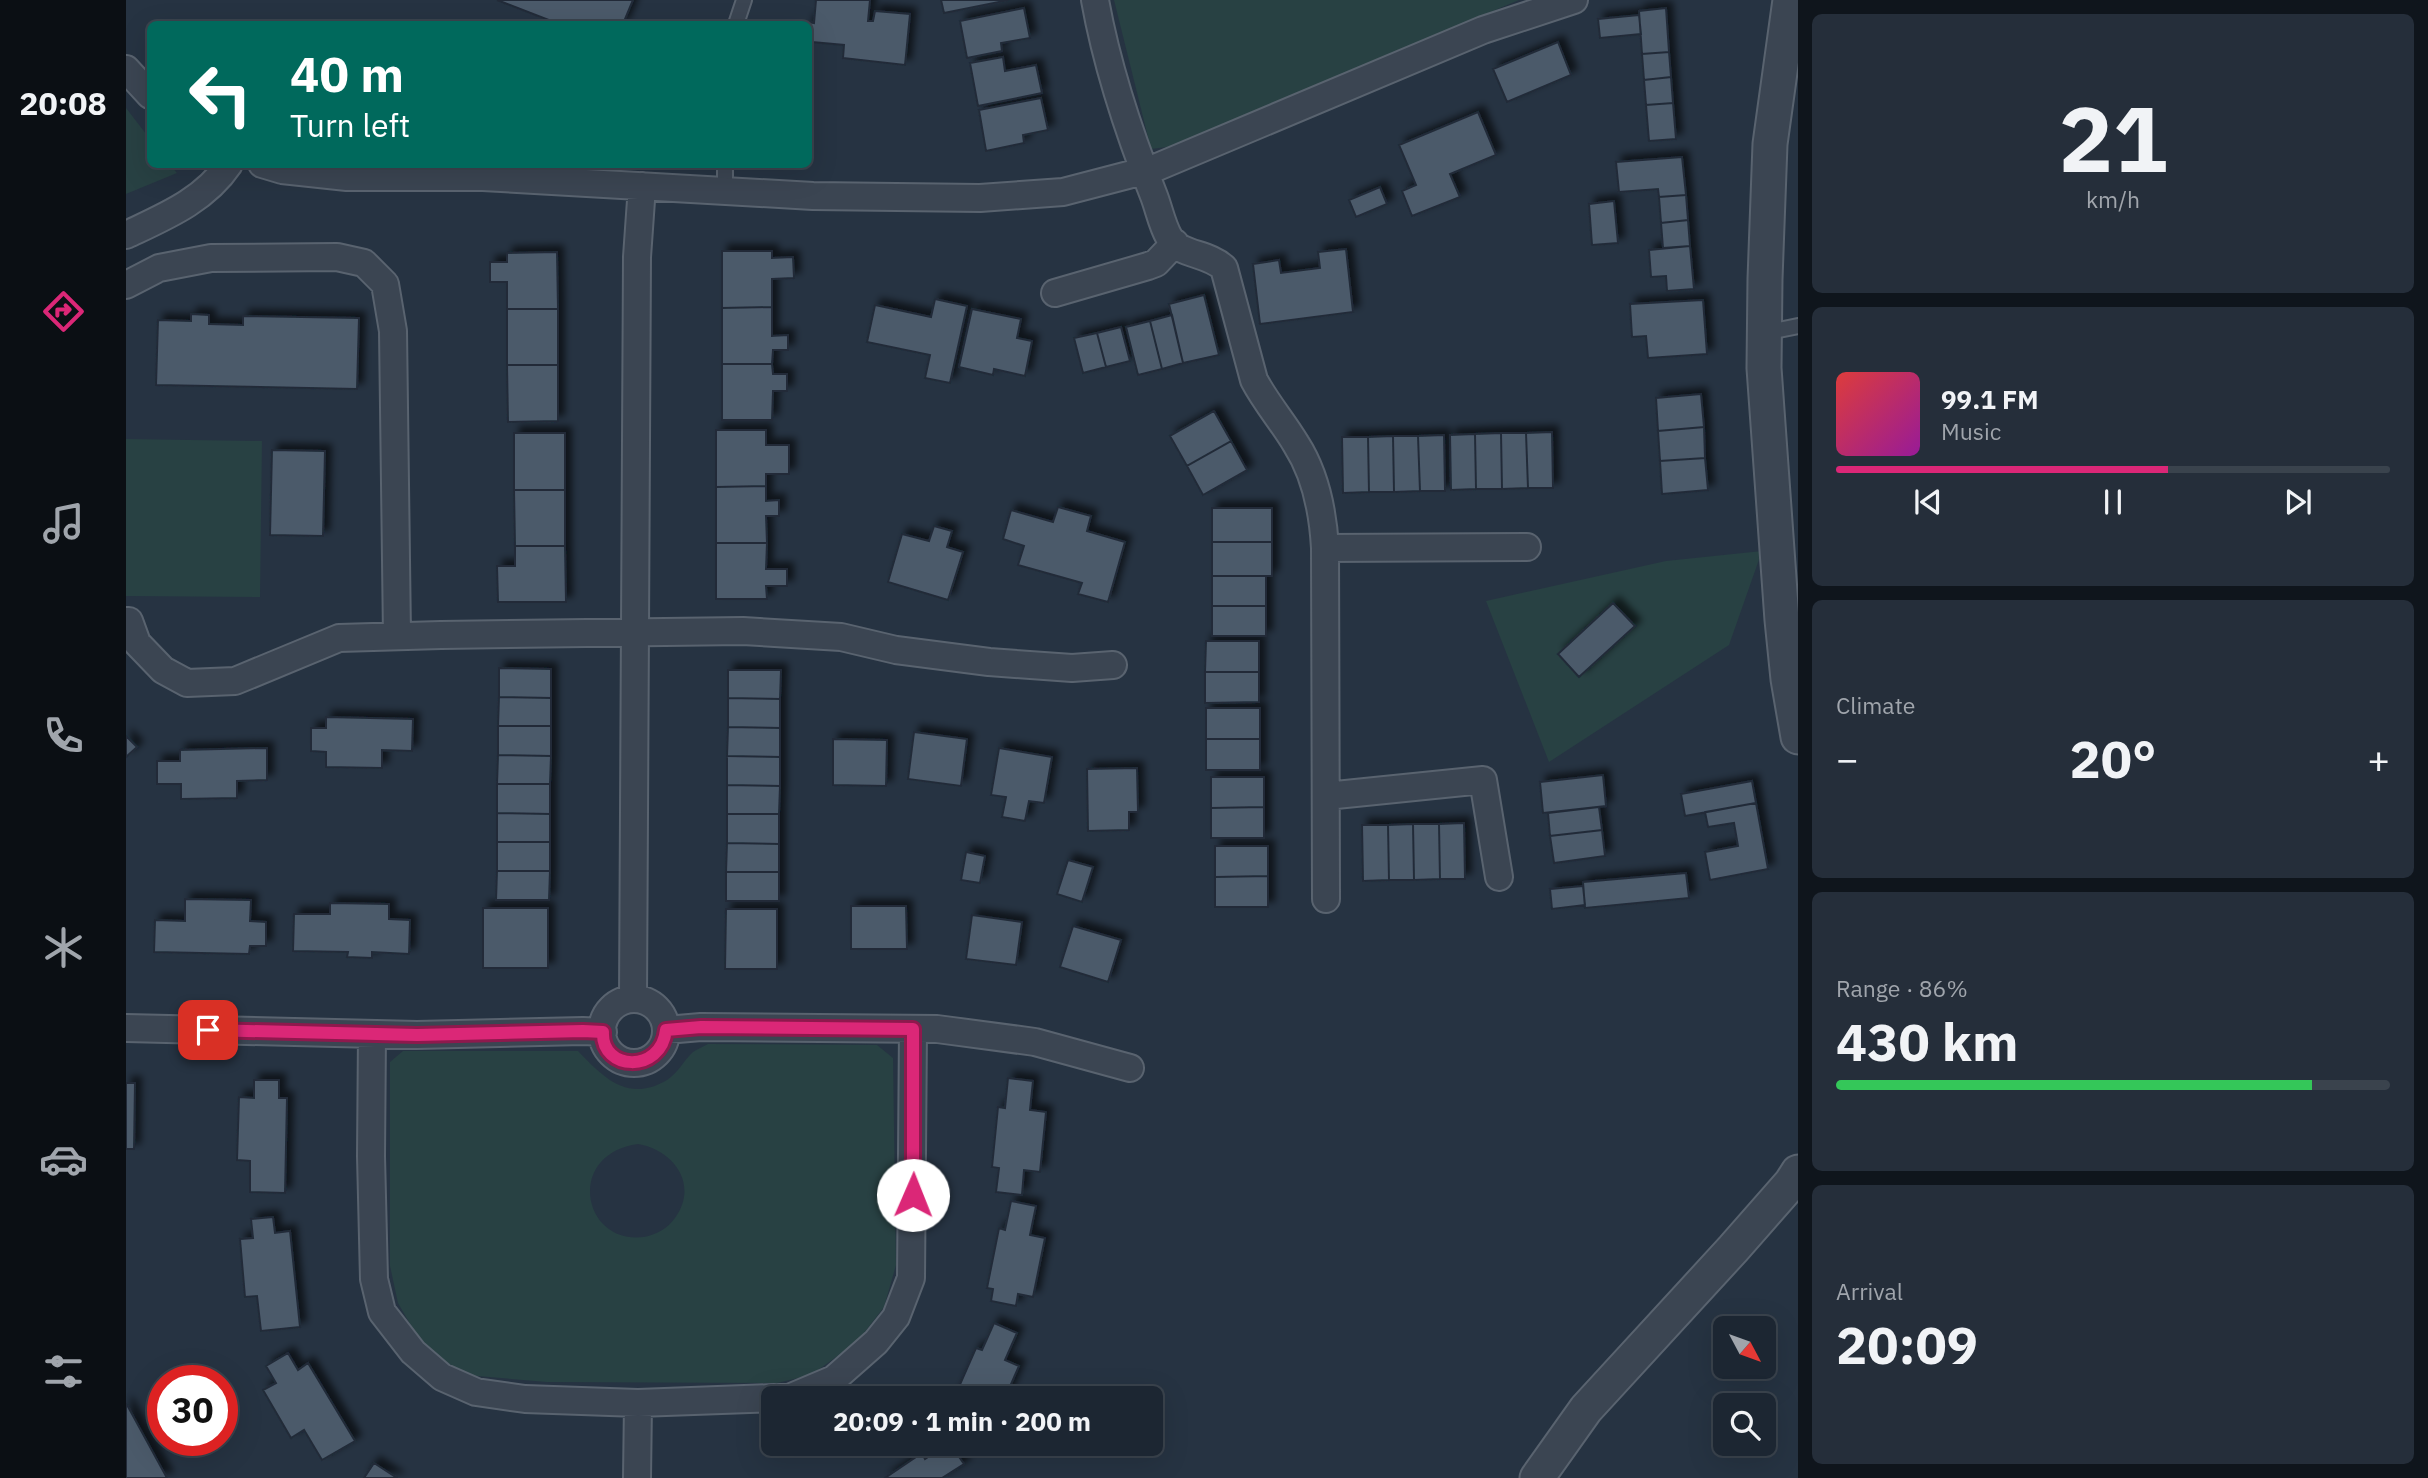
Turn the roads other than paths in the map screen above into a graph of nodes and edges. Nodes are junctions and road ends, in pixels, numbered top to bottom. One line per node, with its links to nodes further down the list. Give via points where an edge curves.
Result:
1 (744, 0): 5 (lane)
2 (1095, 0): 11 (street, via 1104,49)
3 (1574, 0): 11 (street, via 1483,30)
4 (1790, 0): 19 (street, via 1770,144)
5 (737, 21)
6 (126, 69): 7 (street)
7 (147, 93)
8 (226, 168): 14 (street, via 197,199)
9 (275, 168): 12 (street, via 346,177 483,177)
10 (725, 168): 13 (lane)
11 (1144, 171): 13 (street, via 1063,192 980,198); 15 (street, via 1169,238)
12 (642, 186): 13 (street); 23 (street, via 636,257)
13 (725, 191)
14 (126, 235)
15 (1175, 243): 17 (street, via 1156,263); 21 (street, via 1224,268 1254,380 1312,474)
16 (126, 285): 24 (street, via 159,268 211,258 337,257 364,263 385,284 393,331)
17 (1055, 293)
18 (1798, 326): 19 (lane)
19 (1765, 333): 26 (street, via 1782,620)
20 (1527, 547): 21 (street)
21 (1325, 548): 27 (street)
22 (126, 621): 24 (street, via 137,643 163,670 187,684 235,681 339,638)
23 (635, 634): 24 (street); 25 (street, via 743,631 841,637 896,650 989,662 1072,668); 30 (street)
24 (397, 636)
25 (1114, 665)
26 (1798, 737)
27 (1326, 796): 28 (street, via 1483,780); 29 (street)
28 (1499, 877)
29 (1326, 899)
30 (633, 998): 33 (street, via 657,1007); 34 (street, via 607,1012)
31 (126, 1028): 35 (street)
32 (913, 1029): 33 (street); 36 (street, via 1035,1042); 38 (street, via 911,1278 896,1317 876,1342 834,1379)
33 (666, 1030): 34 (street, via 660,1050 637,1063 610,1052)
34 (603, 1032): 35 (street)
35 (372, 1034): 40 (street, via 374,1279 382,1312 413,1352 442,1377 476,1392 525,1399)
36 (1130, 1068)
37 (1798, 1172): 42 (street, via 1733,1250 1586,1409)
38 (817, 1386)
39 (761, 1398): 40 (street)
40 (638, 1402): 41 (street)
41 (637, 1478)
42 (1537, 1478)

